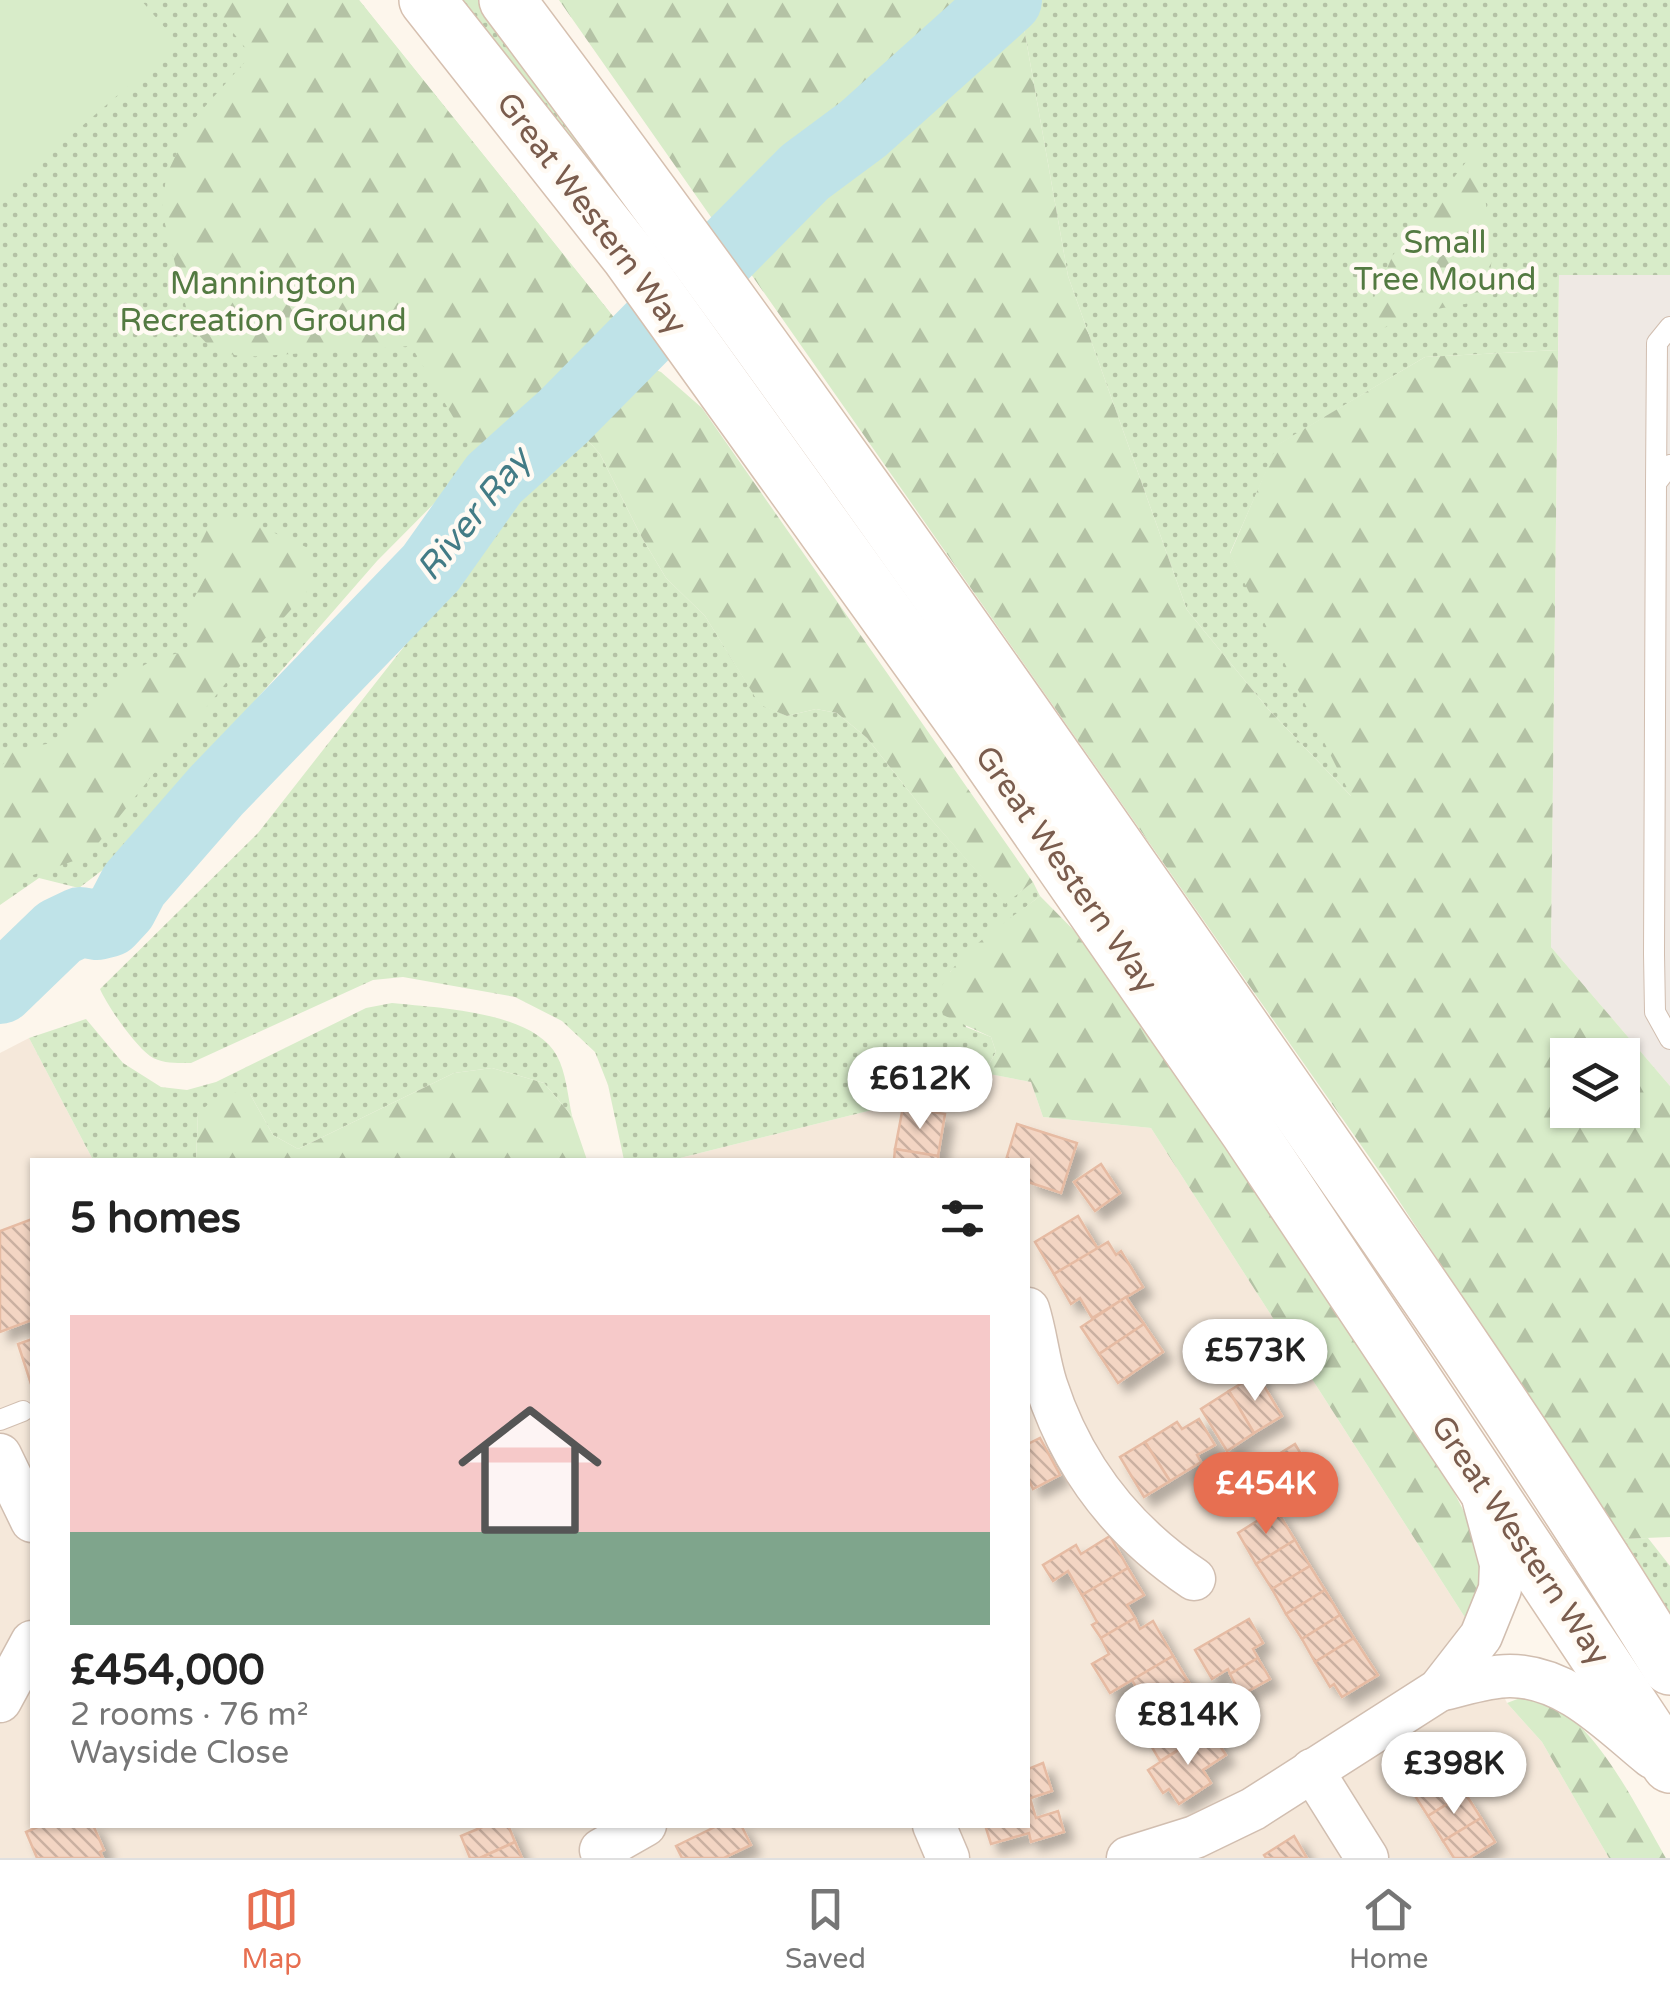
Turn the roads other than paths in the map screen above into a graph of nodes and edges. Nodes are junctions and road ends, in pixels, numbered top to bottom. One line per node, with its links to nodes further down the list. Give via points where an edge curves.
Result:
1 (426, 0): 12 (main road, Great Western Way, via 709,367 1114,936)
2 (507, 0): 16 (main road, Great Western Way, via 1028,718 1524,1442)
3 (1670, 327): 5 (lane, via 1657,343)
4 (1670, 466): 5 (lane)
5 (1656, 483): 6 (lane, via 1654,954 1656,1012)
6 (1670, 1039)
7 (1030, 1328): 8 (street)
8 (1037, 1389): 14 (street, via 1116,1512 1158,1555)
9 (23, 1411): 10 (lane)
10 (0, 1420)
11 (0, 1456): 13 (street)
12 (1478, 1474): 17 (street, via 1501,1564 1500,1588 1482,1636); 19 (main road, Great Western Way)
13 (30, 1517)
14 (1194, 1579)
15 (30, 1646): 18 (street)
16 (1670, 1667)
17 (1439, 1690): 19 (street, via 1506,1676 1546,1681); 20 (street)
18 (0, 1701)
19 (1670, 1768)
20 (1312, 1770): 25 (street, via 1219,1826); 26 (street)
21 (637, 1828): 23 (street)
22 (935, 1828): 24 (street)
23 (597, 1844)
24 (948, 1858)
25 (1128, 1858)
26 (1367, 1858)

